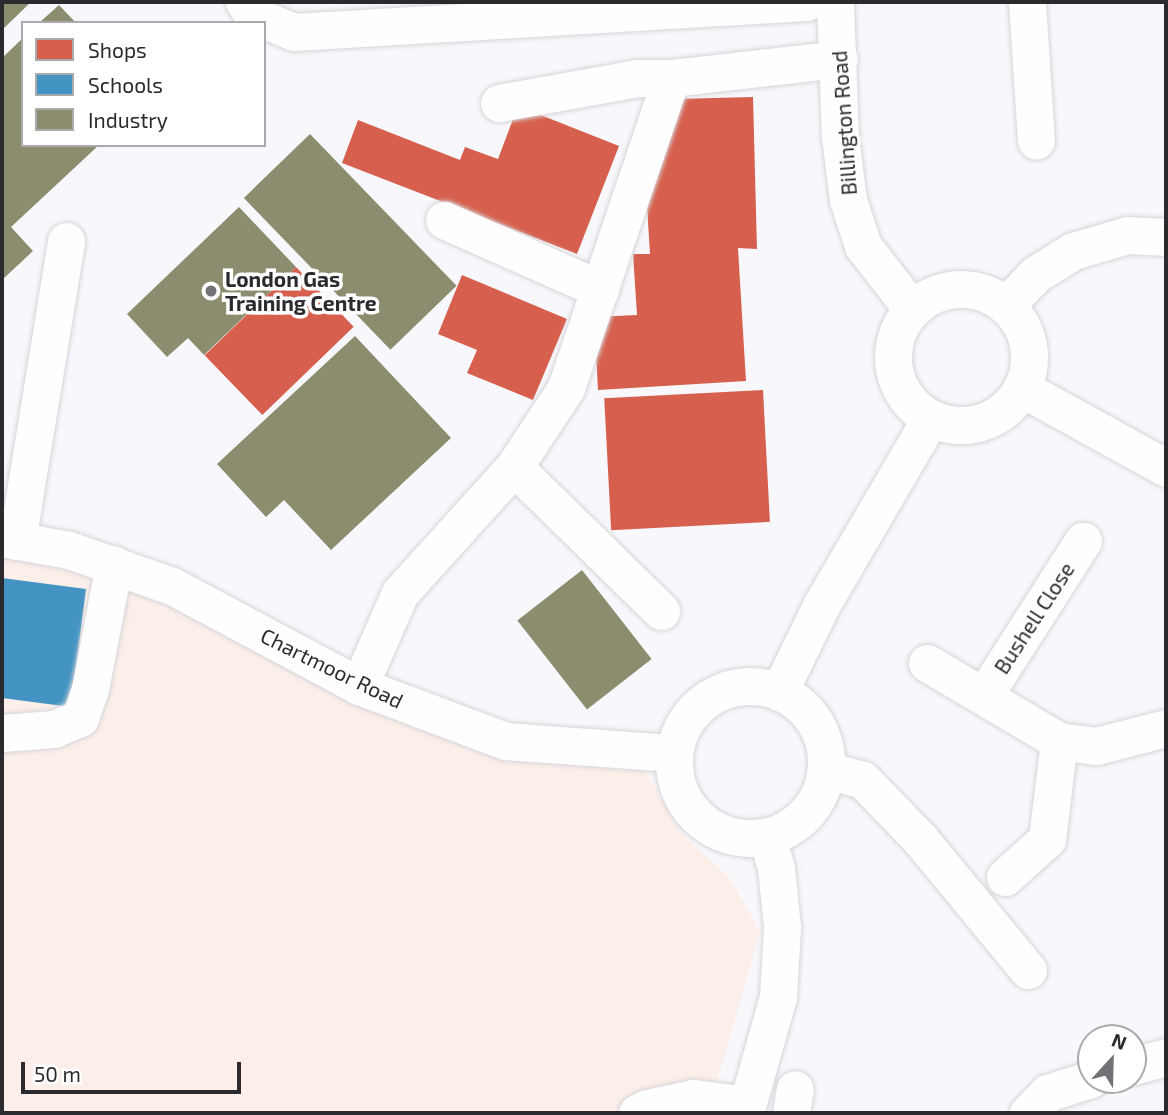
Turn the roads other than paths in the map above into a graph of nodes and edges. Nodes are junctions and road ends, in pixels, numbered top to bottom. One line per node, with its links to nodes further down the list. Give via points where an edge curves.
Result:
1 (243, 2): 2 (street, via 253,15 294,32)
2 (806, 2)
3 (835, 2): 5 (street, Billington Road)
4 (1027, 2): 8 (street)
5 (839, 59): 6 (street); 14 (street, Billington Road, via 840,136 848,200 863,246)
6 (671, 78): 7 (street, via 638,78); 12 (street)
7 (499, 103)
8 (1036, 141)
9 (444, 220): 12 (street)
10 (1166, 237): 13 (street, via 1128,235 1073,251 1036,274)
11 (66, 240): 19 (street)
12 (600, 289): 17 (street, via 566,388)
13 (1006, 305): 14 (street, via 968,289 938,293); 15 (street, via 1020,321 1028,342 1030,364)
14 (912, 309): 16 (street, via 893,347 893,369 900,389)
15 (1023, 389): 16 (street, via 993,419 972,426 950,426); 18 (street)
16 (930, 419): 25 (street, via 822,604)
17 (514, 467): 22 (street); 24 (street, via 400,593)
18 (1166, 468)
19 (9, 539): 21 (street, Chartmoor Road)
20 (1083, 541): 26 (street, Bushell Close)
21 (114, 564): 24 (street, Chartmoor Road, via 172,586); 28 (street, via 90,689 80,718 54,729)
22 (661, 611)
23 (927, 663): 26 (street, Bushell Close)
24 (359, 686): 30 (street, Chartmoor Road, via 505,741)
25 (779, 692): 30 (street, via 753,685 726,688 702,701 683,722); 31 (street, via 800,704 816,723)
26 (985, 694): 29 (street, Bushell Close)
27 (1166, 728): 29 (street, Bushell Close, via 1096,746)
28 (2, 733)
29 (1059, 741): 33 (street, via 1047,839)
30 (674, 753): 32 (street, via 684,804 705,826 734,838)
31 (826, 770): 32 (street, via 820,793 807,813 789,829); 34 (street, via 863,780 920,839)
32 (767, 836): 38 (street, via 776,868 782,927 778,997)
33 (1005, 877)
34 (1028, 970)
35 (1166, 1057): 36 (street)
36 (1147, 1062)
37 (1077, 1083): 40 (street, via 1047,1093)
38 (746, 1109): 39 (street, via 693,1098)
39 (637, 1113)
40 (1028, 1113)

